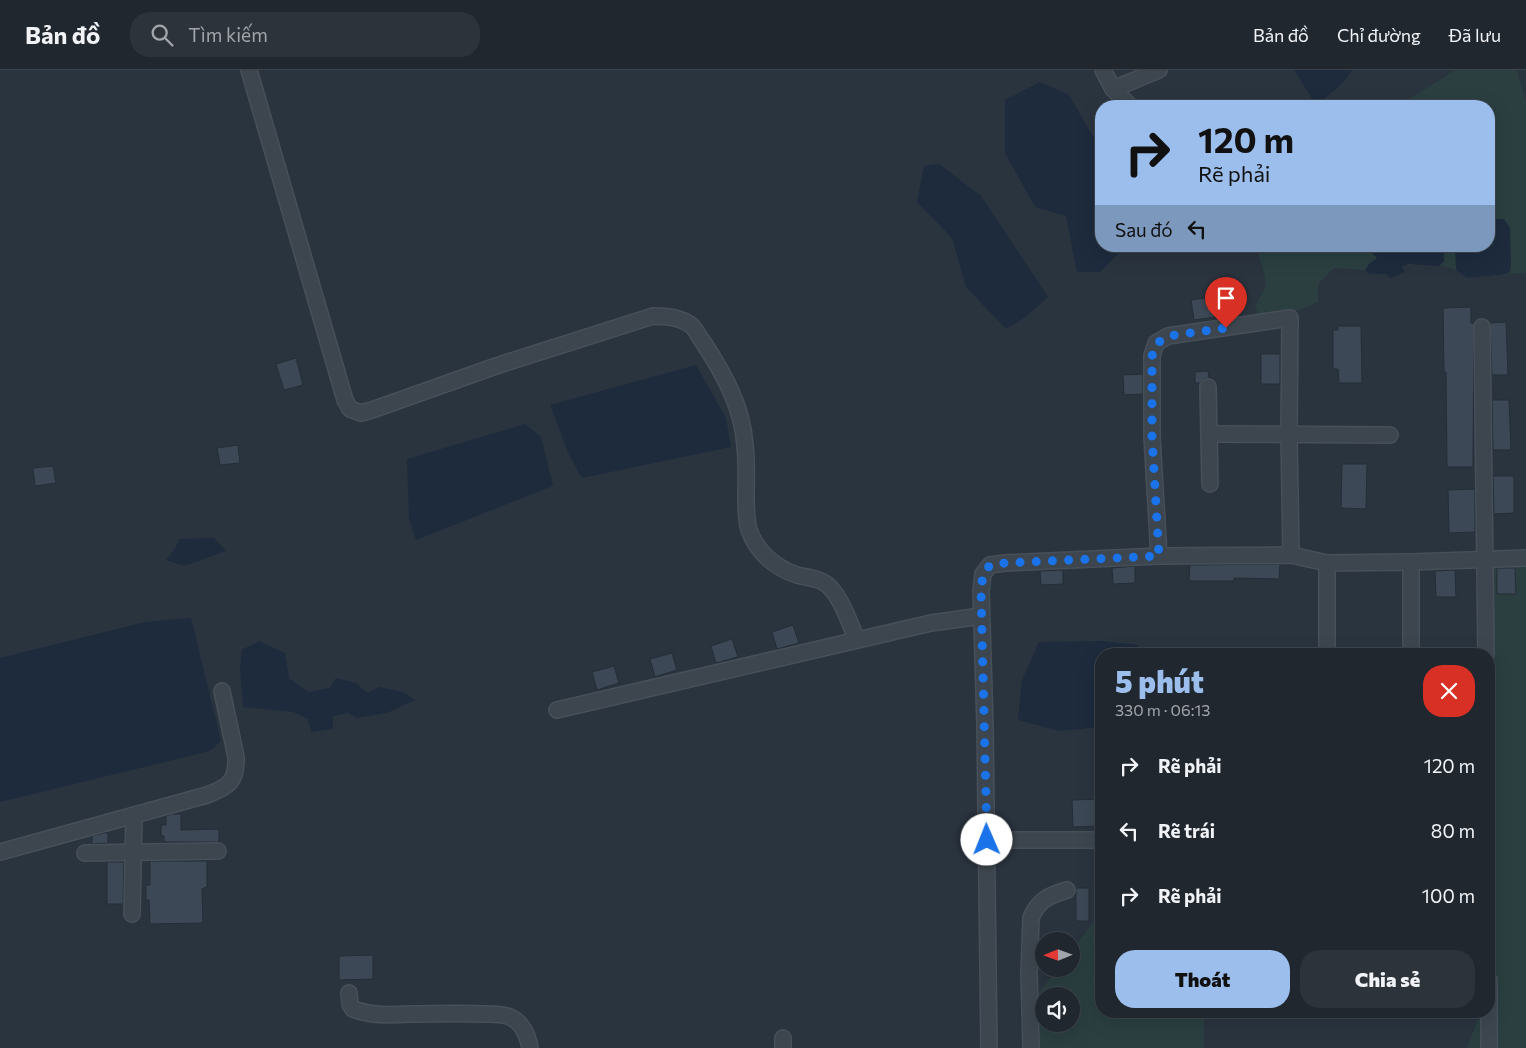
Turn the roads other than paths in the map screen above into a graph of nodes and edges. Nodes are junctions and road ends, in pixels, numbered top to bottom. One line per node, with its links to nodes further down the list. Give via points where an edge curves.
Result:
1 (249, 70): 19 (lane, via 350,409 361,413 372,410 653,316 680,320 693,327 714,359 738,408 745,445 746,513 755,543 766,558 784,569 823,582 834,591)
2 (1103, 70): 4 (lane)
3 (1159, 70): 4 (lane)
4 (1113, 89): 5 (lane)
5 (1124, 100)
6 (1482, 328): 15 (lane)
7 (1208, 387): 8 (lane)
8 (1209, 434): 9 (lane); 11 (lane)
9 (1289, 435): 10 (lane); 12 (lane); 13 (lane, via 1290,318 1168,336 1156,344 1152,356 1152,436)
10 (1390, 435)
11 (1210, 484)
12 (1291, 555): 13 (lane); 17 (lane)
13 (1159, 556): 18 (lane, via 990,565 983,574)
14 (1526, 558): 15 (lane)
15 (1484, 559): 16 (lane); 22 (lane)
16 (1412, 562): 17 (lane); 21 (lane)
17 (1327, 563): 20 (lane)
18 (982, 616): 19 (lane, via 931,623); 26 (lane)
19 (857, 640): 24 (lane)
20 (1327, 648)
21 (1411, 648)
22 (1486, 648)
23 (222, 691): 25 (lane, via 236,757 233,779 225,788 207,795)
24 (557, 710)
25 (134, 815): 29 (lane); 30 (lane)
26 (987, 840): 27 (lane); 37 (lane)
27 (1095, 840)
28 (218, 851): 30 (lane)
29 (0, 852)
30 (134, 852): 31 (lane); 33 (lane)
31 (86, 853)
32 (1067, 890): 38 (lane, via 1044,898 1031,918)
33 (132, 914)
34 (349, 993): 36 (lane, via 353,1009 362,1013 473,1014 511,1018 522,1027)
35 (1489, 1018): 39 (lane)
36 (530, 1048)
37 (989, 1048)
38 (1030, 1048)
39 (1489, 1048)

